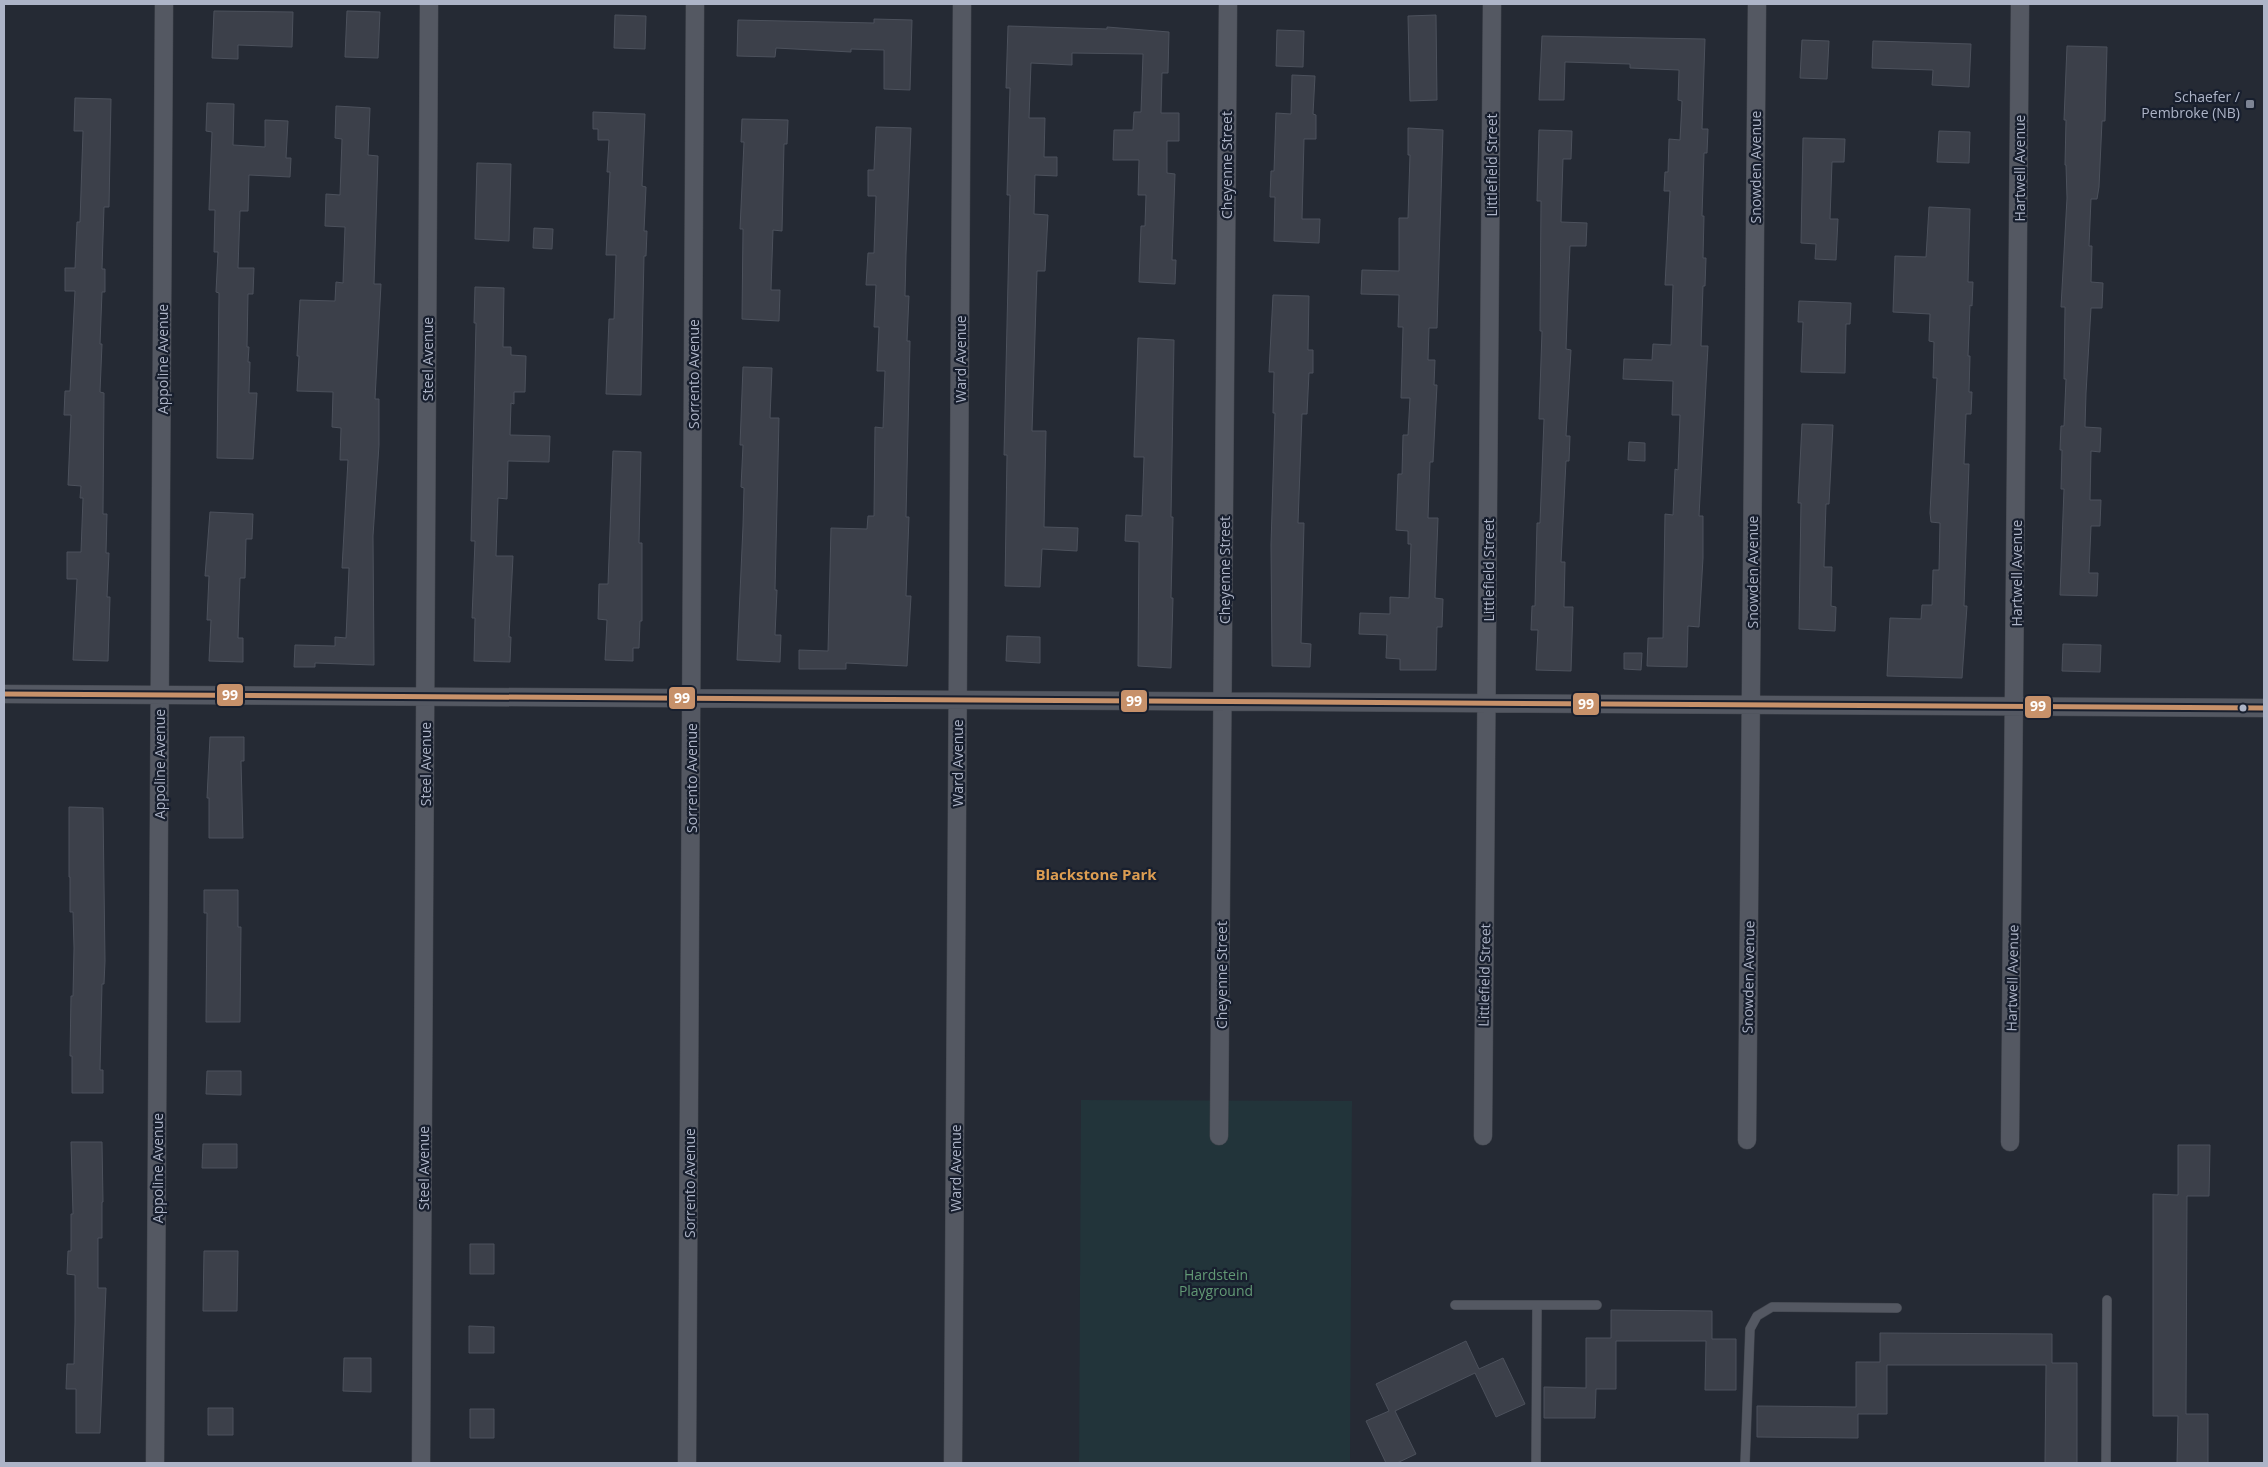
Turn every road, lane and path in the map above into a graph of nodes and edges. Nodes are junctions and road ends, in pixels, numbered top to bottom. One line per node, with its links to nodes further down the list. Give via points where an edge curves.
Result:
1 (164, 4): 10 (street, Appoline Avenue)
2 (430, 4): 11 (street, Steel Avenue)
3 (696, 4): 12 (street, Sorrento Avenue)
4 (962, 4): 13 (street, Ward Avenue)
5 (1228, 4): 14 (street, Cheyenne Street)
6 (1492, 4): 15 (street, Littlefield Street)
7 (1757, 4): 16 (street, Snowden Avenue)
8 (2020, 4): 17 (street, Hartwell Avenue)
9 (4, 694): 10 (street)
10 (160, 695): 11 (street); 28 (street, Appoline Avenue)
11 (426, 697): 12 (street); 29 (street, Steel Avenue)
12 (692, 698): 13 (street); 30 (street, Sorrento Avenue)
13 (958, 700): 14 (street); 31 (street, Ward Avenue)
14 (1223, 701): 15 (street); 19 (street, Cheyenne Street)
15 (1487, 703): 16 (street); 20 (street, Littlefield Street)
16 (1751, 705): 17 (street); 21 (street, Snowden Avenue)
17 (2015, 706): 18 (street); 22 (street, Hartwell Avenue)
18 (2264, 708)
19 (1219, 1136)
20 (1483, 1136)
21 (1746, 1140)
22 (2010, 1142)
23 (2107, 1300): 34 (lane)
24 (1455, 1305): 25 (lane)
25 (1537, 1305): 26 (lane); 32 (lane)
26 (1597, 1305)
27 (1897, 1308): 33 (lane, via 1772,1307 1757,1316 1750,1329)
28 (155, 1463)
29 (421, 1463)
30 (687, 1463)
31 (953, 1463)
32 (1536, 1463)
33 (1745, 1463)
34 (2106, 1463)

